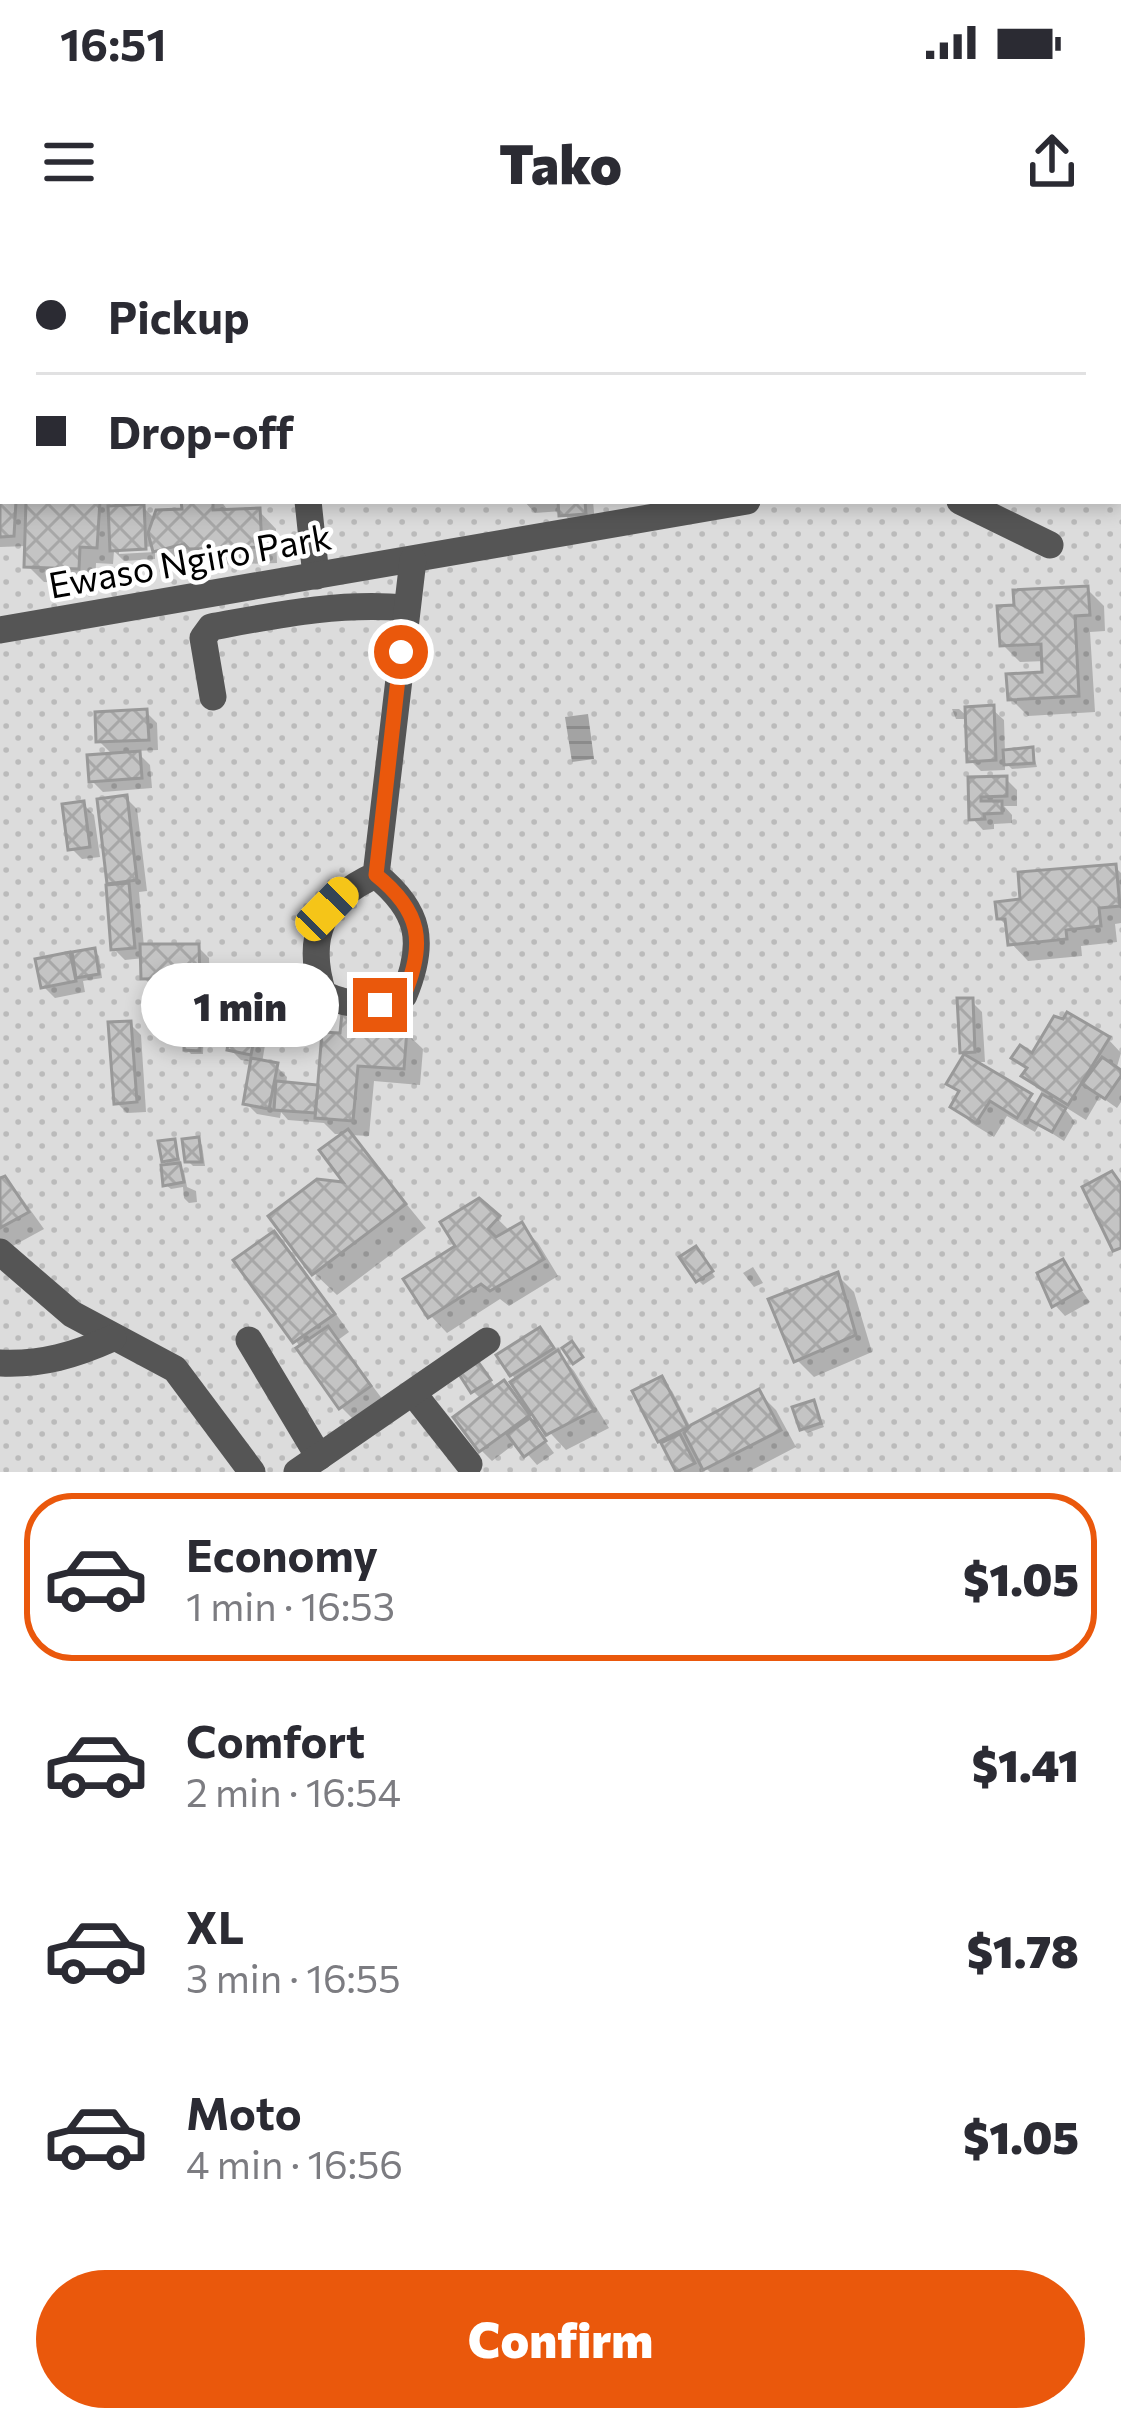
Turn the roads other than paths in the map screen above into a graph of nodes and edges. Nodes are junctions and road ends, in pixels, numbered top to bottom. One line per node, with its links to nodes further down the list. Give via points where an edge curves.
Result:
1 (308, 504): 6 (street)
2 (730, 504): 5 (street, Ewaso Ngiro Park)
3 (966, 504): 4 (street)
4 (1050, 545)
5 (413, 560): 6 (street, Ewaso Ngiro Park); 7 (street)
6 (316, 576): 8 (street, Ewaso Ngiro Park)
7 (406, 608): 9 (street, via 362,604 211,627 203,638); 10 (street)
8 (0, 630)
9 (213, 697)
10 (376, 875): 10 (street, via 412,915 413,973 404,995 346,1005 323,994 318,938 327,909 348,887)
11 (0, 1252): 12 (street)
12 (113, 1338): 15 (street, via 74,1356); 19 (street, via 175,1369)
13 (249, 1340): 17 (street)
14 (487, 1341): 16 (street)
15 (0, 1364)
16 (413, 1393): 17 (street); 18 (street)
17 (320, 1457)
18 (469, 1464)
19 (252, 1472)

